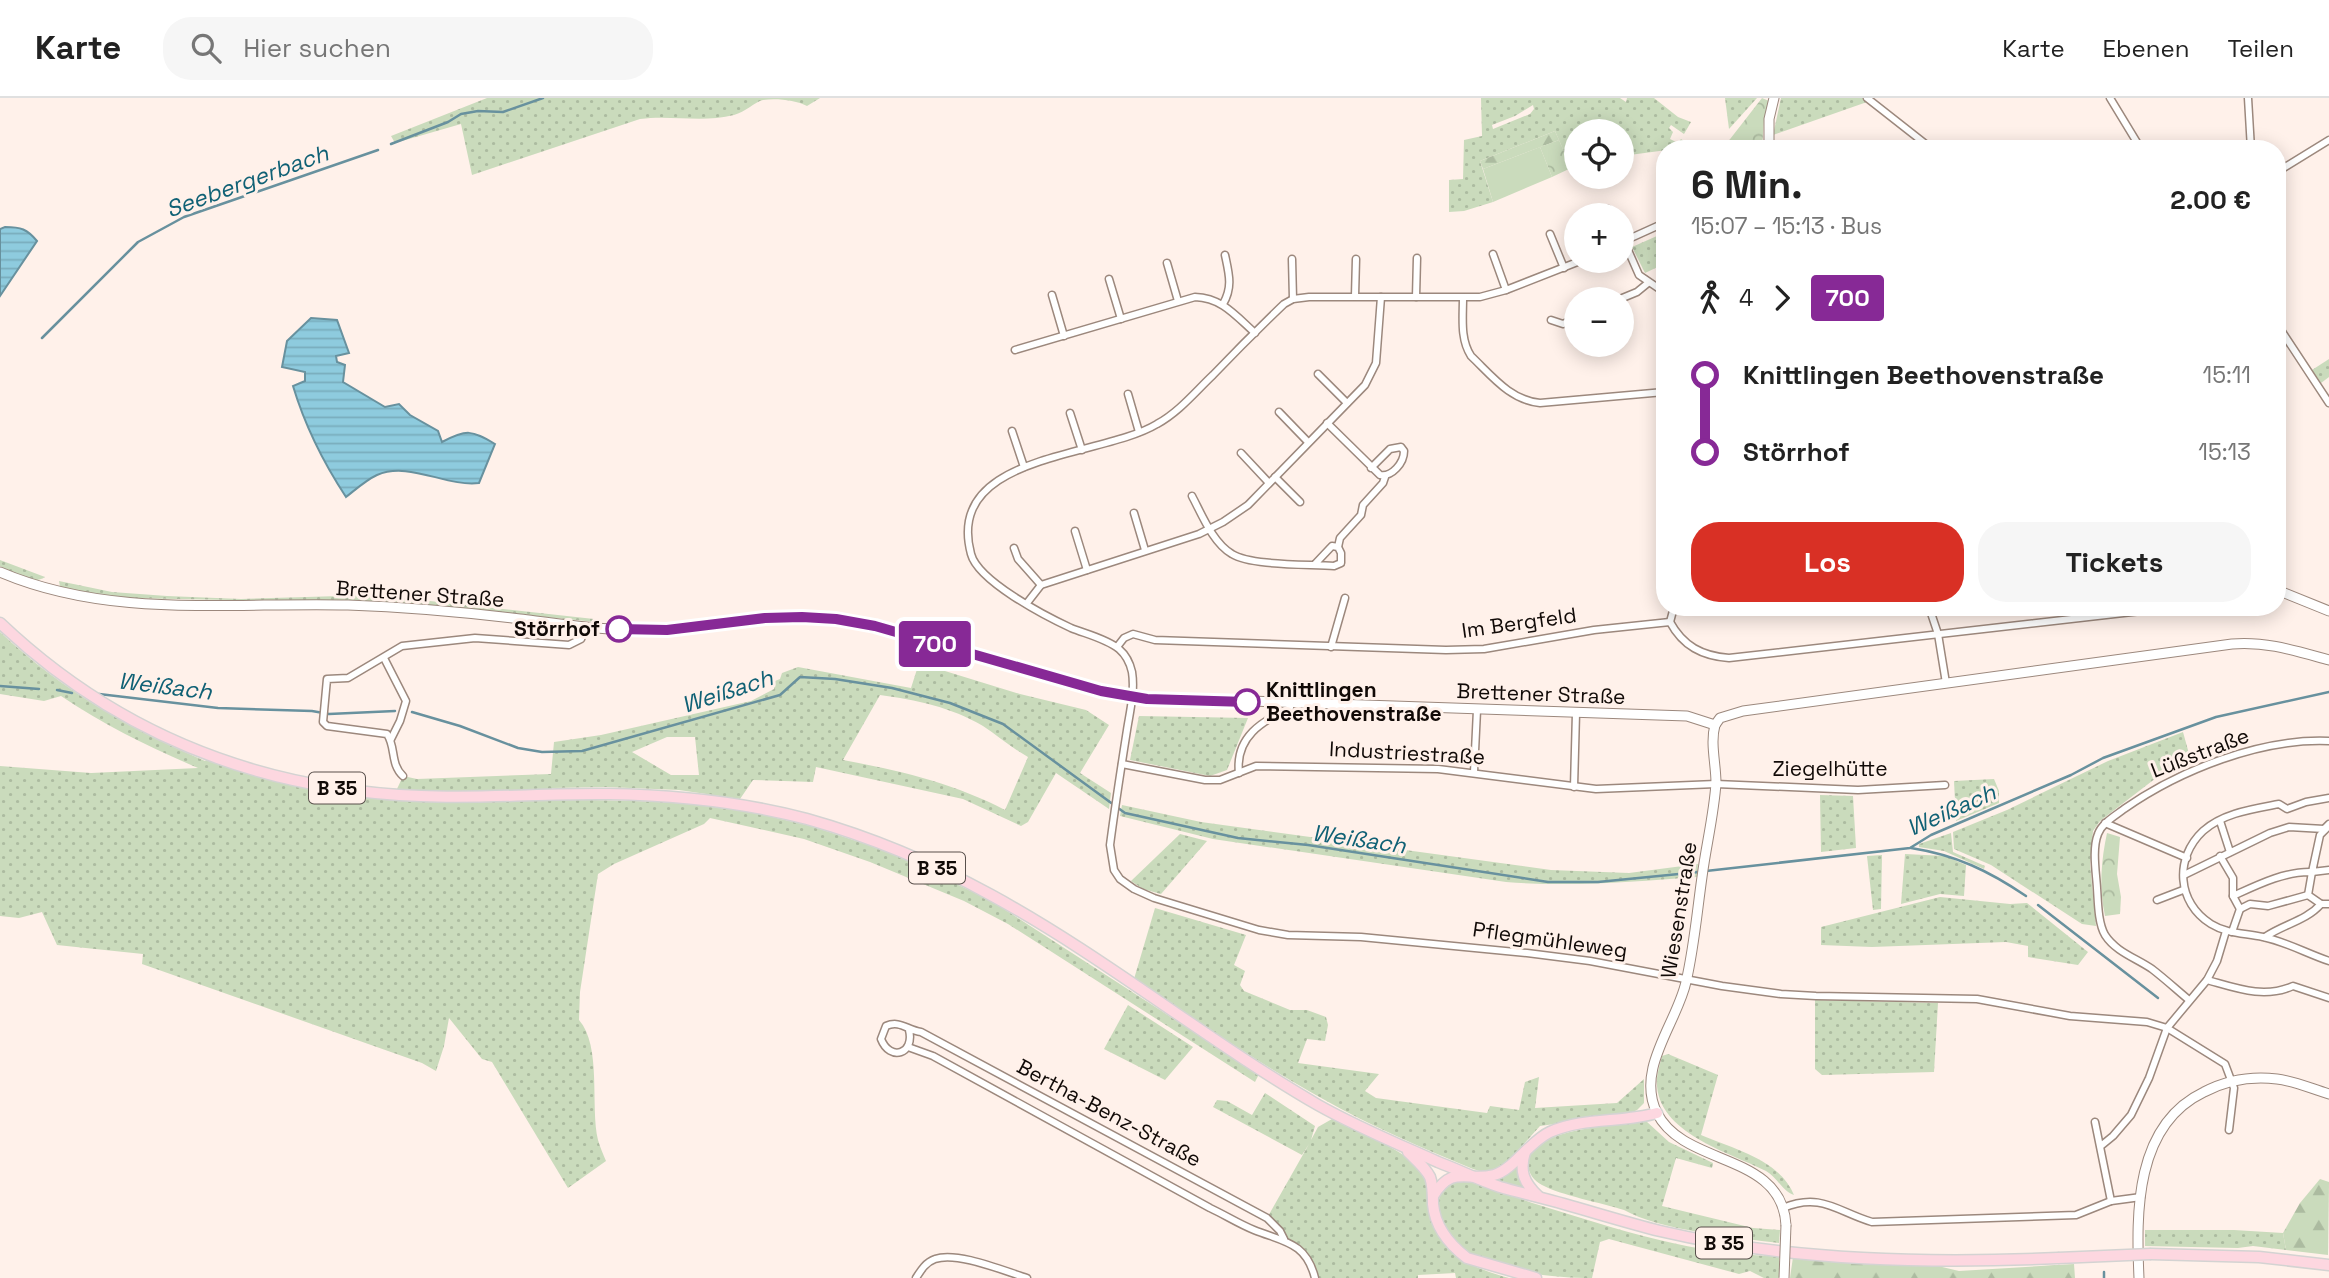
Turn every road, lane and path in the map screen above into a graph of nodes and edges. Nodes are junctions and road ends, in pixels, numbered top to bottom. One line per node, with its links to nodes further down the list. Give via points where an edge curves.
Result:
1 (1774, 98): 5 (street)
2 (1867, 98): 6 (street)
3 (2110, 98): 7 (street)
4 (2249, 98): 8 (street)
5 (1769, 140)
6 (1921, 140)
7 (2136, 140)
8 (2251, 140)
9 (2329, 140): 10 (street)
10 (2286, 166)
11 (1656, 227): 13 (street)
12 (1550, 234): 21 (street)
13 (1634, 236)
14 (1493, 254): 25 (street)
15 (1225, 255): 34 (street, via 1230,289)
16 (1417, 258): 30 (street)
17 (1292, 259): 32 (street)
18 (1356, 259): 28 (street)
19 (1167, 263): 33 (street)
20 (1634, 267): 23 (street)
21 (1564, 268): 25 (street)
22 (1109, 279): 35 (street)
23 (1648, 283): 24 (street); 26 (street)
24 (1656, 288)
25 (1506, 290): 31 (street)
26 (1634, 293)
27 (1052, 295): 39 (street)
28 (1355, 296): 29 (street); 32 (street)
29 (1381, 297): 30 (street); 45 (street, via 1376,363 1365,385)
30 (1416, 298): 31 (street)
31 (1463, 298): 43 (street, via 1466,348 1516,397 1540,402)
32 (1293, 299): 38 (street)
33 (1178, 301): 34 (street, via 1195,297); 35 (street)
34 (1223, 304): 38 (street)
35 (1121, 319): 39 (street)
36 (1551, 320): 37 (street)
37 (1564, 324)
38 (1255, 333): 51 (street, via 1178,410)
39 (1064, 336): 41 (street)
40 (2286, 338): 46 (street)
41 (1015, 350)
42 (1318, 374): 45 (street)
43 (1656, 393)
44 (1128, 394): 51 (street)
45 (1347, 402): 49 (street)
46 (2329, 403)
47 (1279, 412): 52 (street)
48 (1070, 413): 53 (street)
49 (1327, 423): 52 (street); 56 (street)
50 (1012, 431): 55 (street)
51 (1139, 432): 53 (street)
52 (1308, 442): 57 (street)
53 (1082, 450): 55 (street)
54 (1241, 453): 59 (street)
55 (1024, 467): 74 (street, via 1002,477 976,499 968,532 980,570 999,588)
56 (1371, 468): 58 (street); 58 (street, via 1390,449 1401,447 1402,462)
57 (1275, 477): 59 (street); 61 (street)
58 (1385, 477): 65 (street)
59 (1269, 484): 63 (street, via 1248,505)
60 (1192, 496): 63 (street)
61 (1300, 502)
62 (1134, 513): 67 (street)
63 (1210, 530): 67 (street); 68 (street, via 1233,555)
64 (1075, 531): 69 (street)
65 (1338, 547): 68 (street, via 1327,549); 68 (street, via 1341,563)
66 (1014, 548): 71 (street)
67 (1145, 550): 69 (street)
68 (1315, 564)
69 (1087, 570): 71 (street)
70 (0, 572): 81 (street, Brettener Straße, via 49,590 121,603 384,606)
71 (1041, 585): 74 (street)
72 (2286, 593): 75 (street)
73 (1345, 598): 84 (street)
74 (1027, 603): 83 (street)
75 (2329, 611)
76 (1672, 616): 79 (street)
77 (1932, 616): 82 (street)
78 (2097, 616): 82 (street)
79 (1670, 622): 82 (street, via 1693,649 1729,658); 84 (street, Im Bergfeld, via 1484,649)
80 (0, 623): 137 (main road, B 35, via 42,662 120,715 231,764 298,782 421,796 677,796 754,807 869,839 993,896 1318,1105)
81 (586, 627): 85 (street, via 581,639 569,645 475,638 402,646); 88 (street, Brettener Straße, via 667,630 765,618 836,619)
82 (1938, 634): 87 (street)
83 (1117, 647): 84 (street, Im Bergfeld, via 1133,634 1155,639); 88 (street, Pflegmühleweg, via 1132,671)
84 (1331, 647)
85 (384, 658): 93 (street, via 406,701); 93 (street, via 348,678 327,679 323,722 387,734)
86 (2329, 660): 87 (street, via 2254,642)
87 (1946, 683): 92 (street, via 1743,711 1720,718)
88 (1132, 697): 89 (street, Brettener Straße); 95 (street, Pflegmühleweg)
89 (1290, 703): 90 (street, Brettener Straße); 97 (street, via 1290,708 1252,731 1242,747)
90 (1477, 710): 91 (street, Brettener Straße); 96 (street)
91 (1576, 713): 92 (street, Brettener Straße, via 1686,716); 101 (street)
92 (1715, 725): 99 (street, Wiesenstraße)
93 (391, 739): 98 (street, via 394,763)
94 (2329, 741): 105 (street, Lüßstraße, via 2285,743 2225,759 2156,788)
95 (1122, 765): 97 (street, Industriestraße, via 1205,780); 124 (street, Pflegmühleweg, via 1111,859 1120,879 1154,898 1289,935 1527,953)
96 (1474, 772): 97 (street, Industriestraße, via 1256,766); 101 (street, Industriestraße)
97 (1239, 773)
98 (403, 776)
99 (1716, 784): 100 (street, Ziegelhütte, via 1857,790); 101 (street, Industriestraße); 124 (street, Wiesenstraße)
100 (1945, 785)
101 (1574, 787)
102 (2329, 798): 103 (street)
103 (2287, 810): 104 (street, via 2279,804); 106 (street)
104 (2220, 821): 108 (street); 110 (street, via 2203,831)
105 (2105, 823): 110 (street); 127 (street, via 2098,834 2096,858 2105,935)
106 (2289, 827): 107 (street); 108 (street)
107 (2327, 827): 112 (street, via 2320,835)
108 (2230, 852): 109 (street)
109 (2220, 856): 113 (street); 116 (street, via 2233,878)
110 (2187, 858): 113 (street)
111 (2329, 870): 112 (street)
112 (2312, 872): 115 (street); 116 (street, via 2259,884)
113 (2184, 875): 114 (street)
114 (2183, 890): 117 (street); 121 (street, via 2203,919)
115 (2308, 895): 118 (street); 120 (street)
116 (2233, 896): 120 (street)
117 (2157, 900)
118 (2320, 904): 119 (street); 122 (street, via 2311,915)
119 (2329, 904)
120 (2240, 909): 121 (street)
121 (2229, 931): 122 (street); 125 (street)
122 (2265, 937): 123 (street)
123 (2329, 961)
124 (1687, 979): 128 (street, Pflegmühleweg, via 1816,996 1977,999); 133 (street, Wiesenstraße, via 1655,1060 1651,1089)
125 (2207, 980): 126 (street, via 2260,993 2293,986); 127 (street)
126 (2329, 998)
127 (2189, 1000): 128 (street)
128 (2167, 1028): 131 (street, via 2225,1065); 136 (street, via 2131,1115)
129 (909, 1030): 130 (street); 130 (street, Bertha-Benz-Straße, via 894,1023 886,1026 881,1039 884,1048 893,1053); 145 (street, Bertha-Benz-Straße, via 956,1050 1267,1218)
130 (908, 1047): 145 (street, Bertha-Benz-Straße, via 933,1056 1210,1208)
131 (2233, 1081): 132 (street, via 2281,1079); 135 (street); 142 (street, via 2197,1095 2165,1124 2148,1156)
132 (2329, 1094)
133 (1657, 1113): 138 (main road, via 1567,1127); 144 (street, via 1686,1141 1761,1178)
134 (2095, 1122): 136 (street)
135 (2229, 1130)
136 (2102, 1145): 143 (street)
137 (1401, 1146): 139 (main road, B 35); 140 (main road, via 1424,1167)
138 (1526, 1150): 139 (main road, via 1495,1175); 141 (main road, via 1522,1171)
139 (1473, 1176): 140 (main road, via 1451,1177); 141 (main road, B 35)
140 (1433, 1196): 150 (main road, via 1440,1229 1458,1251 1489,1266)
141 (1538, 1196): 146 (main road, B 35, bridge, via 1662,1231 1742,1246 1833,1255 1962,1262 2214,1254)
142 (2141, 1197): 143 (street); 152 (street)
143 (2111, 1201): 144 (street, via 2076,1215 1872,1222 1815,1201 1798,1201)
144 (1783, 1208): 151 (street, bridge)
145 (1284, 1239): 149 (street, Bertha-Benz-Straße, via 1311,1263)
146 (2329, 1265)
147 (916, 1278): 148 (street, via 936,1259 954,1257)
148 (1027, 1278)
149 (1315, 1278)
150 (1536, 1278)
151 (1784, 1278)
152 (2139, 1278)

